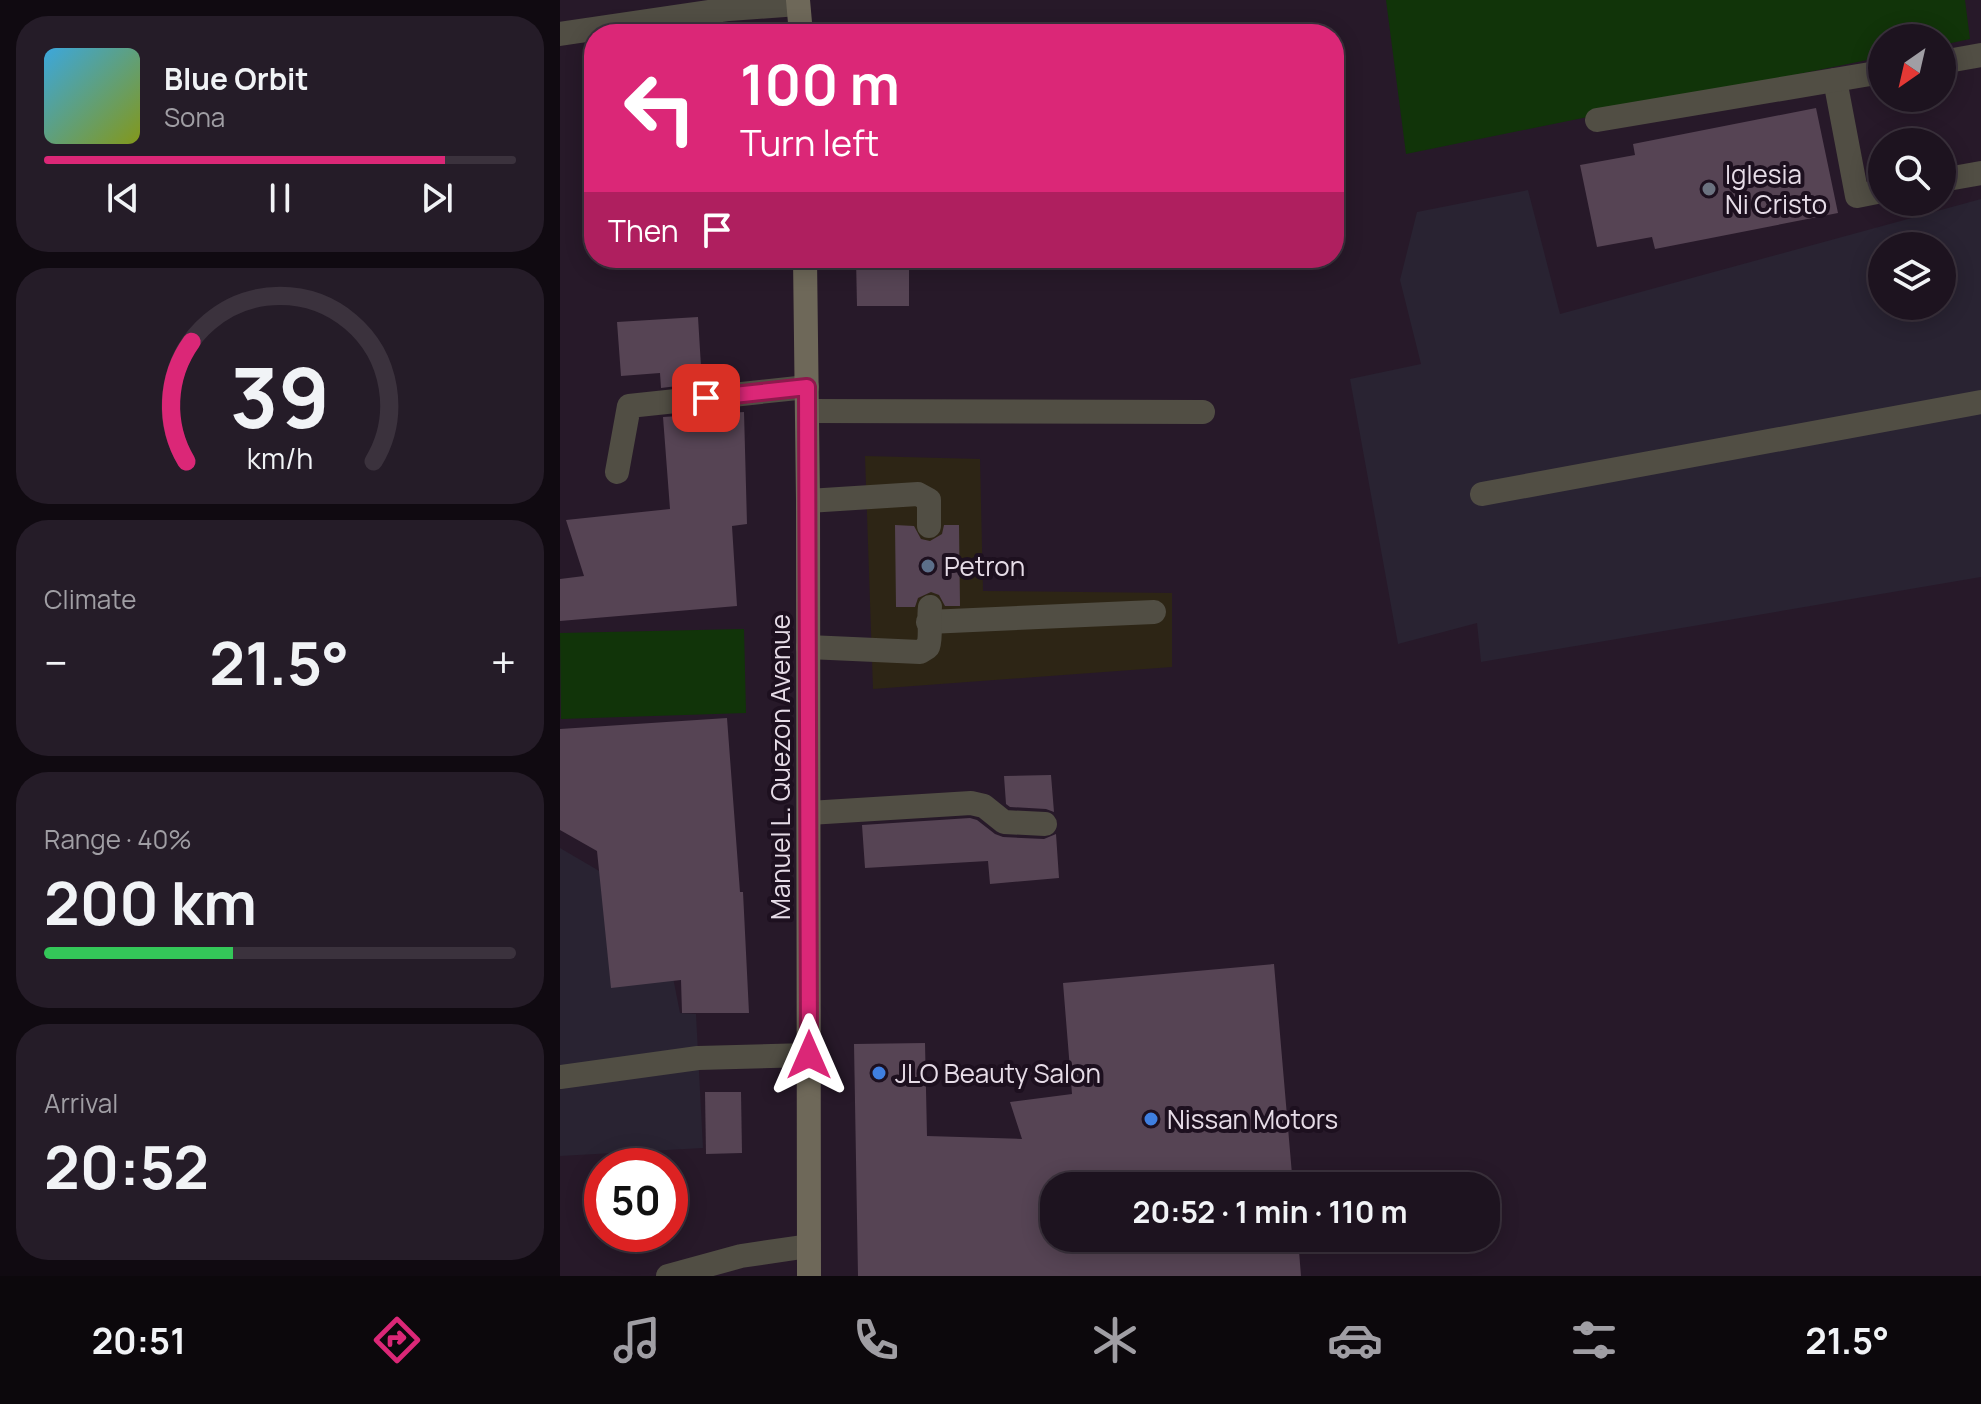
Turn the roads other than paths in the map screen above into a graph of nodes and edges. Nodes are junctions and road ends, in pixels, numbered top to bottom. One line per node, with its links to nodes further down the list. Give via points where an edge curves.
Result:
1 (798, 2): 2 (street); 3 (main road)
2 (680, 24)
3 (800, 24)
4 (584, 32): 5 (street)
5 (560, 34)
6 (1981, 55): 7 (street)
7 (1956, 59)
8 (1868, 74): 9 (street)
9 (1835, 80): 10 (street); 13 (street, via 1857,196)
10 (1597, 120)
11 (1981, 173): 12 (street)
12 (1956, 177)
13 (1868, 194)
14 (805, 268): 15 (main road, Manuel L. Quezon Avenue)
15 (807, 399): 17 (street); 18 (street, via 629,406); 20 (main road, Manuel L. Quezon Avenue)
16 (1981, 402): 19 (street)
17 (1203, 412)
18 (617, 472)
19 (1482, 494)
20 (808, 501): 21 (street, via 918,494 929,500); 23 (main road, Manuel L. Quezon Avenue)
21 (929, 526)
22 (1154, 612): 23 (street, via 929,614 930,640 920,652)
23 (808, 647): 24 (main road, Manuel L. Quezon Avenue)
24 (809, 813): 25 (street, via 971,803 1004,822); 26 (main road, Manuel L. Quezon Avenue)
25 (1045, 824)
26 (809, 1055): 27 (street, via 698,1058); 28 (main road, Manuel L. Quezon Avenue)
27 (560, 1077)
28 (809, 1246): 29 (street, via 741,1256); 30 (main road, Manuel L. Quezon Avenue)
29 (668, 1276)
30 (809, 1276)

